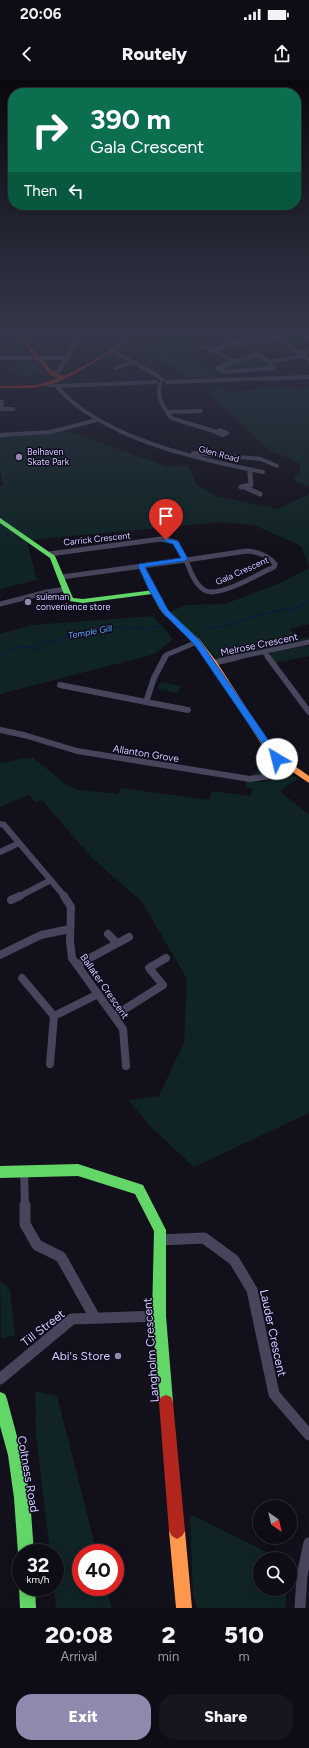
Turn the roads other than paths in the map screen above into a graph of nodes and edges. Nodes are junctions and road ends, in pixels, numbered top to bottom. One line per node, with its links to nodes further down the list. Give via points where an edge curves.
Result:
1 (1, 405): 4 (street, via 1,409)
2 (75, 405): 7 (street, Glen Road)
3 (164, 405): 6 (street)
4 (13, 409)
5 (201, 411): 6 (street)
6 (168, 412): 8 (street, via 172,419)
7 (97, 420): 9 (street, via 50,432); 10 (street, Glen Road, via 136,437)
8 (217, 432)
9 (0, 435)
10 (186, 452): 11 (street, Glen Road, via 261,459); 12 (street, Glen Road, via 204,460)
11 (277, 466)
12 (249, 469): 13 (street, Glen Road); 14 (street, Glen Road, via 252,483 242,487)
13 (262, 472)
14 (260, 494)
15 (0, 520): 16 (street)
16 (49, 554): 17 (street, Carrick Crescent, via 161,539 176,542); 19 (street, via 56,561)
17 (185, 559): 17 (street, Gala Crescent, via 200,588 208,592 218,591 274,567 275,564 269,557 252,551); 18 (street, Gala Crescent)
18 (141, 566): 19 (street, Gala Crescent); 21 (street)
19 (62, 577): 20 (street)
20 (66, 589): 21 (street, via 68,597 76,601); 22 (street)
21 (154, 592): 23 (street, via 165,612)
22 (0, 604)
23 (197, 642): 26 (street); 28 (street, via 166,655 154,678)
24 (309, 642): 25 (street, Melrose Crescent)
25 (264, 652): 26 (street, Melrose Crescent); 30 (street)
26 (213, 663): 32 (street, via 272,754)
27 (60, 685): 28 (street)
28 (146, 702): 29 (street)
29 (188, 710)
30 (309, 712)
31 (0, 730): 32 (street, Allanton Grove, via 87,753 250,779 269,778)
32 (289, 768): 33 (street)
33 (309, 780)
34 (0, 824): 35 (street, Ballater Crescent, via 4,825)
35 (19, 843): 36 (street); 37 (street, Ballater Crescent)
36 (0, 852)
37 (51, 880): 38 (street); 39 (street, Ballater Crescent, via 71,907)
38 (11, 900)
39 (70, 929): 43 (street, via 41,934); 45 (street, Ballater Crescent, via 72,958)
40 (108, 934): 42 (street)
41 (129, 936): 42 (street)
42 (117, 944): 45 (street)
43 (0, 955)
44 (166, 958): 49 (street, via 149,968 163,985)
45 (77, 965): 47 (street, Ballater Crescent)
46 (22, 978): 48 (street)
47 (98, 994): 48 (street); 49 (street, Ballater Crescent)
48 (54, 1016): 50 (street)
49 (114, 1016): 51 (street, Ballater Crescent, via 123,1029)
50 (50, 1064)
51 (126, 1066)
52 (24, 1171): 53 (street, Langholm Crescent); 54 (street, Langholm Crescent, via 78,1170 139,1189 160,1230); 56 (street, via 25,1224 37,1245 61,1257)
53 (0, 1172)
54 (160, 1240): 55 (street, Langholm Crescent); 59 (street, Lauder Crescent, via 204,1238 234,1260 252,1290 274,1394)
55 (158, 1316): 56 (street, Till Street); 64 (street, Langholm Crescent)
56 (96, 1318): 57 (street, Till Street, via 72,1319)
57 (0, 1379)
58 (0, 1399): 61 (street, Coltness Road, via 16,1462)
59 (309, 1436)
60 (309, 1543): 65 (street, via 302,1575)
61 (25, 1544)
62 (27, 1596): 63 (street)
63 (28, 1608)
64 (184, 1608)
65 (300, 1608)

